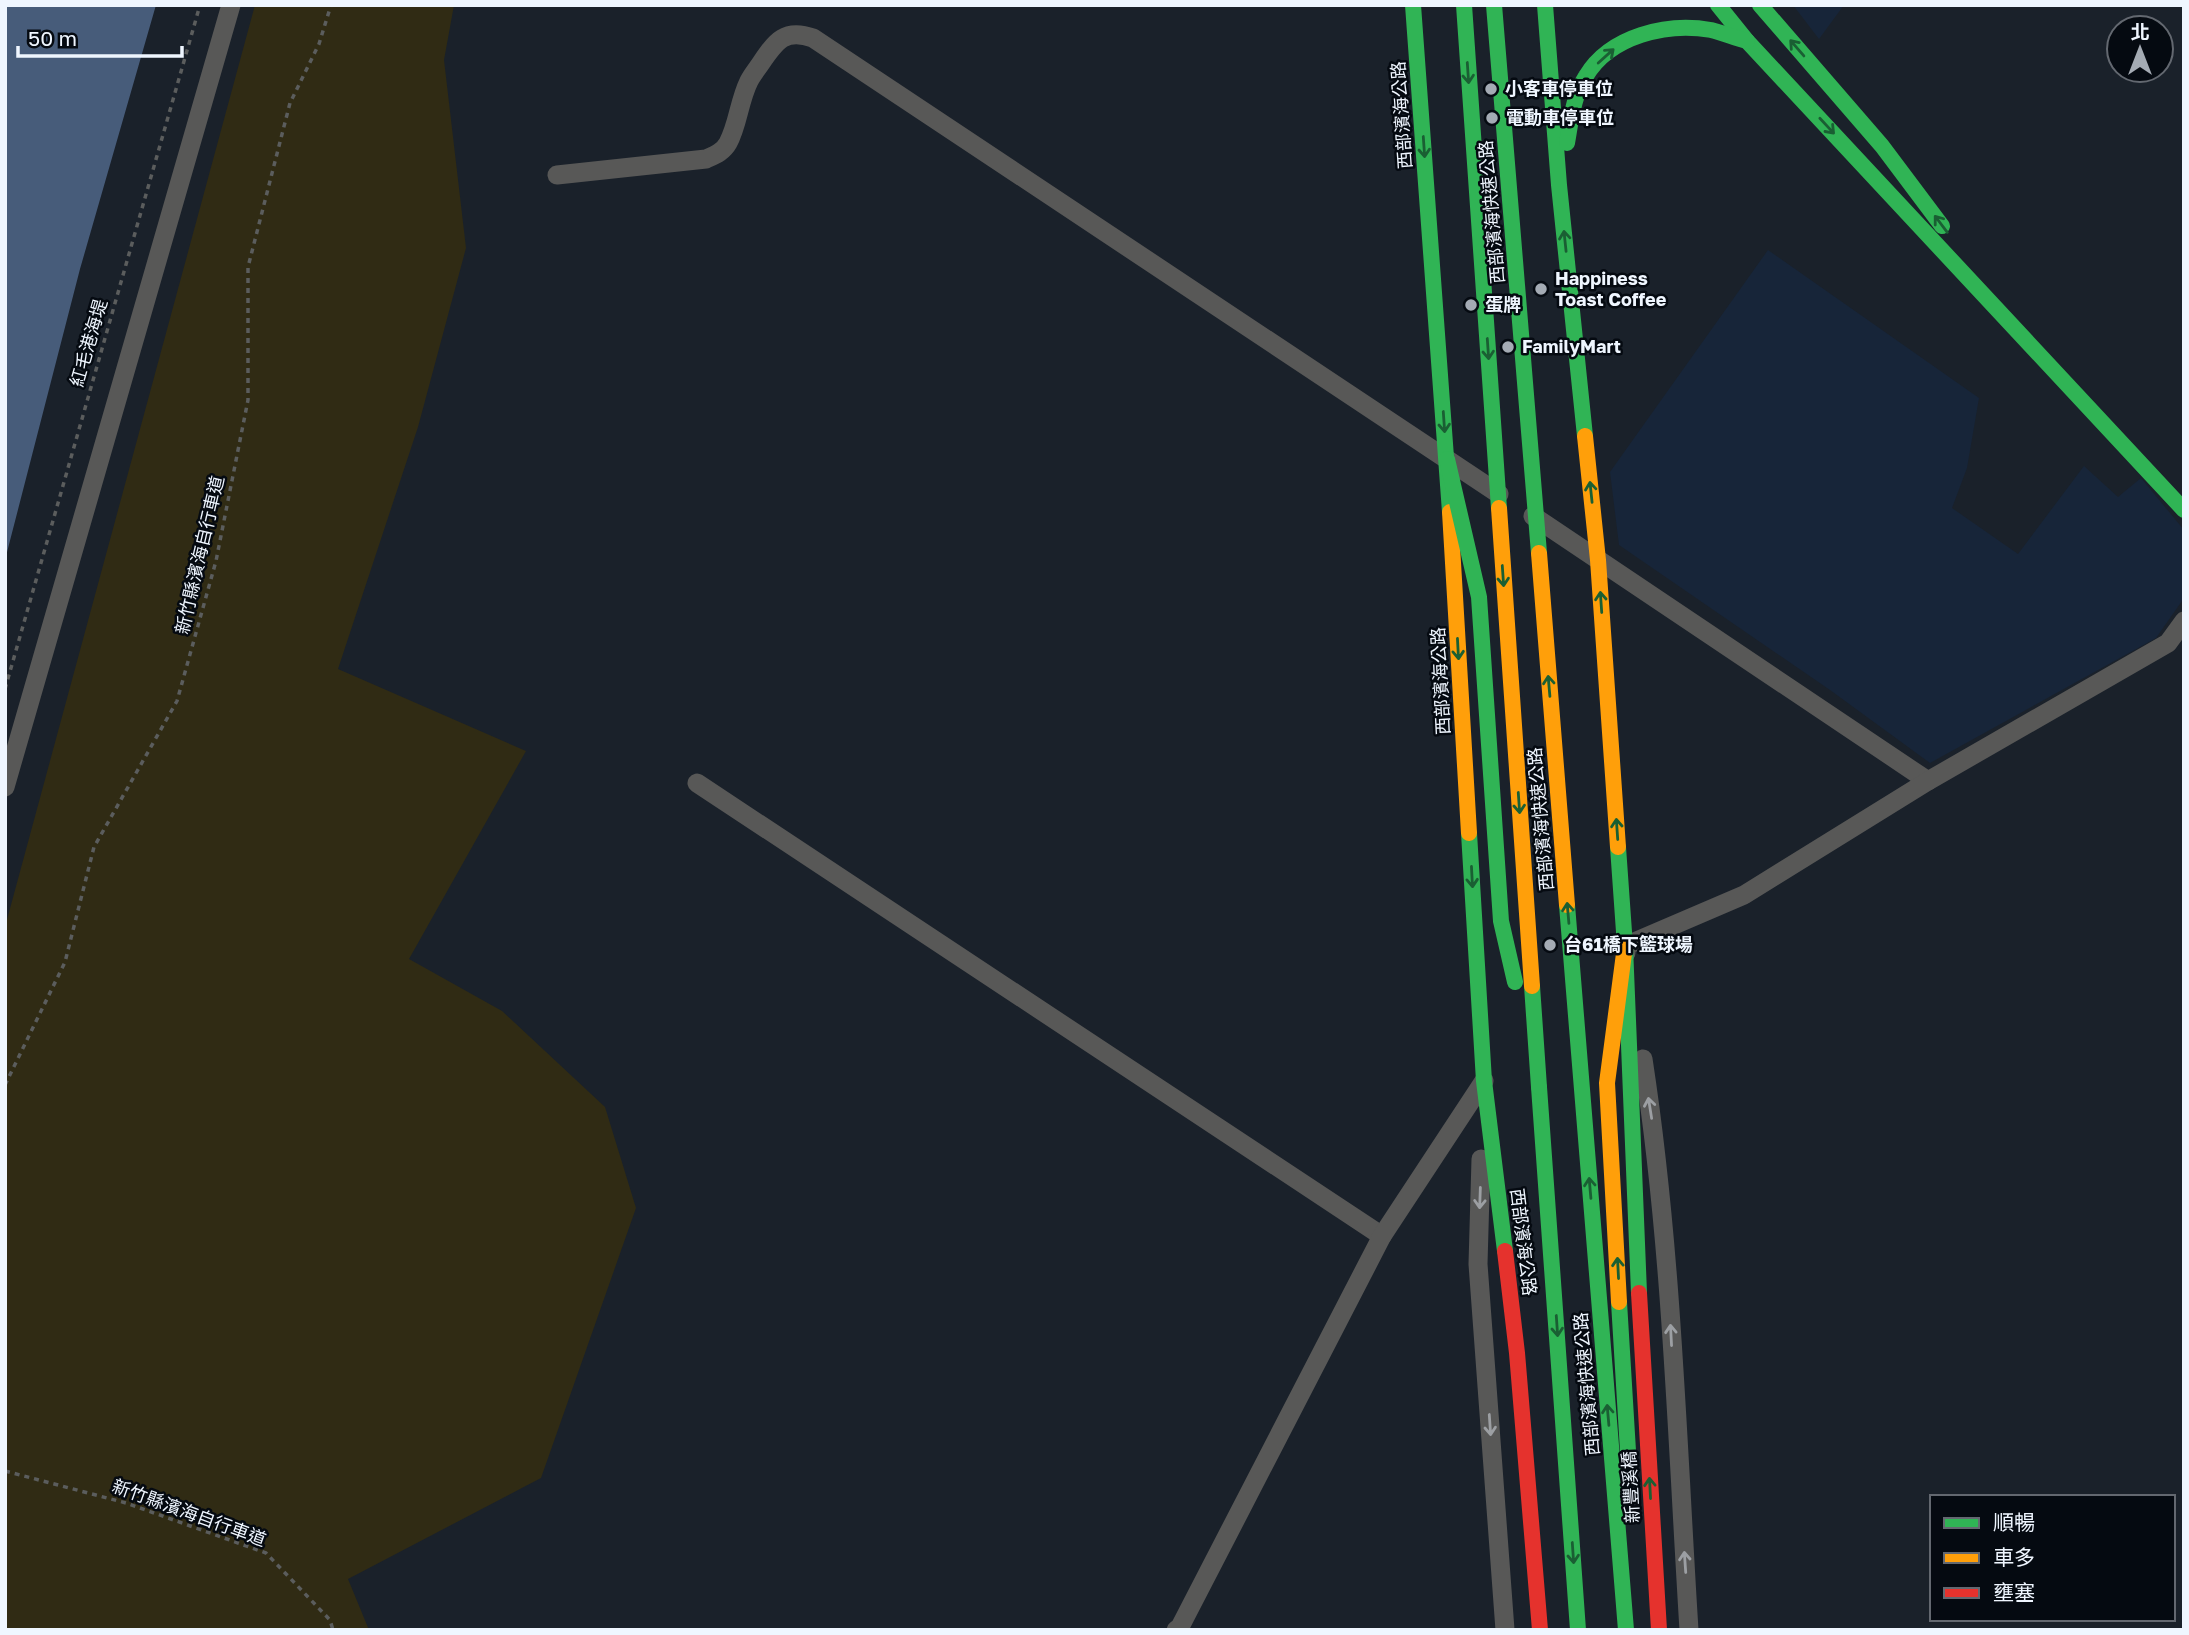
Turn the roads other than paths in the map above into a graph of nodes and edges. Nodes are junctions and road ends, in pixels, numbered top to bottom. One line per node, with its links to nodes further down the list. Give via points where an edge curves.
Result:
1 (230, 5): 18 (street)
2 (1413, 5): 12 (main road, 西部濱海公路, one-way to 12)
3 (1464, 5): 21 (main road, 西部濱海快速公路, one-way to 21, bridge)
4 (1494, 5): 27 (main road, 西部濱海快速公路, one-way to 4, bridge)
5 (1545, 5): 10 (main road)
6 (1718, 5): 8 (main road)
7 (1760, 5): 11 (main road, one-way to 7, via 1882,146)
8 (1747, 41): 10 (main road, one-way to 8, via 1575,100 1586,75 1606,54 1628,39 1657,30 1709,30); 11 (main road, one-way to 11)
9 (557, 175): 12 (street, via 706,159 720,153 728,144 756,70 779,40 801,34)
10 (1559, 185): 14 (main road, one-way to 10)
11 (2025, 338): 13 (main road)
12 (1447, 459): 14 (street); 20 (main road, 西部濱海公路, one-way to 20); 21 (main road, bridge, via 1479,597 1500,921)
13 (2184, 510)
14 (1598, 560): 16 (street); 19 (main road, one-way to 14)
15 (2184, 621): 16 (street, via 2168,643)
16 (1927, 781): 19 (street, via 1744,895)
17 (697, 783): 22 (street)
18 (5, 787)
19 (1625, 946): 28 (main road, one-way to 19, via 1631,1502 1607,1083); 29 (main road, 新豐溪橋, one-way to 19, via 1641,1341); 30 (street, one-way to 19, via 1670,1311 1652,1120)
20 (1484, 1081): 22 (street); 24 (street, one-way to 24, via 1478,1264); 25 (main road, 西部濱海公路, via 1517,1353)
21 (1539, 1087): 26 (main road, 西部濱海快速公路, one-way to 26)
22 (1382, 1236): 23 (street)
23 (1176, 1630)
24 (1505, 1630)
25 (1540, 1630)
26 (1578, 1630)
27 (1626, 1630)
28 (1633, 1630)
29 (1659, 1630)
30 (1689, 1630)

